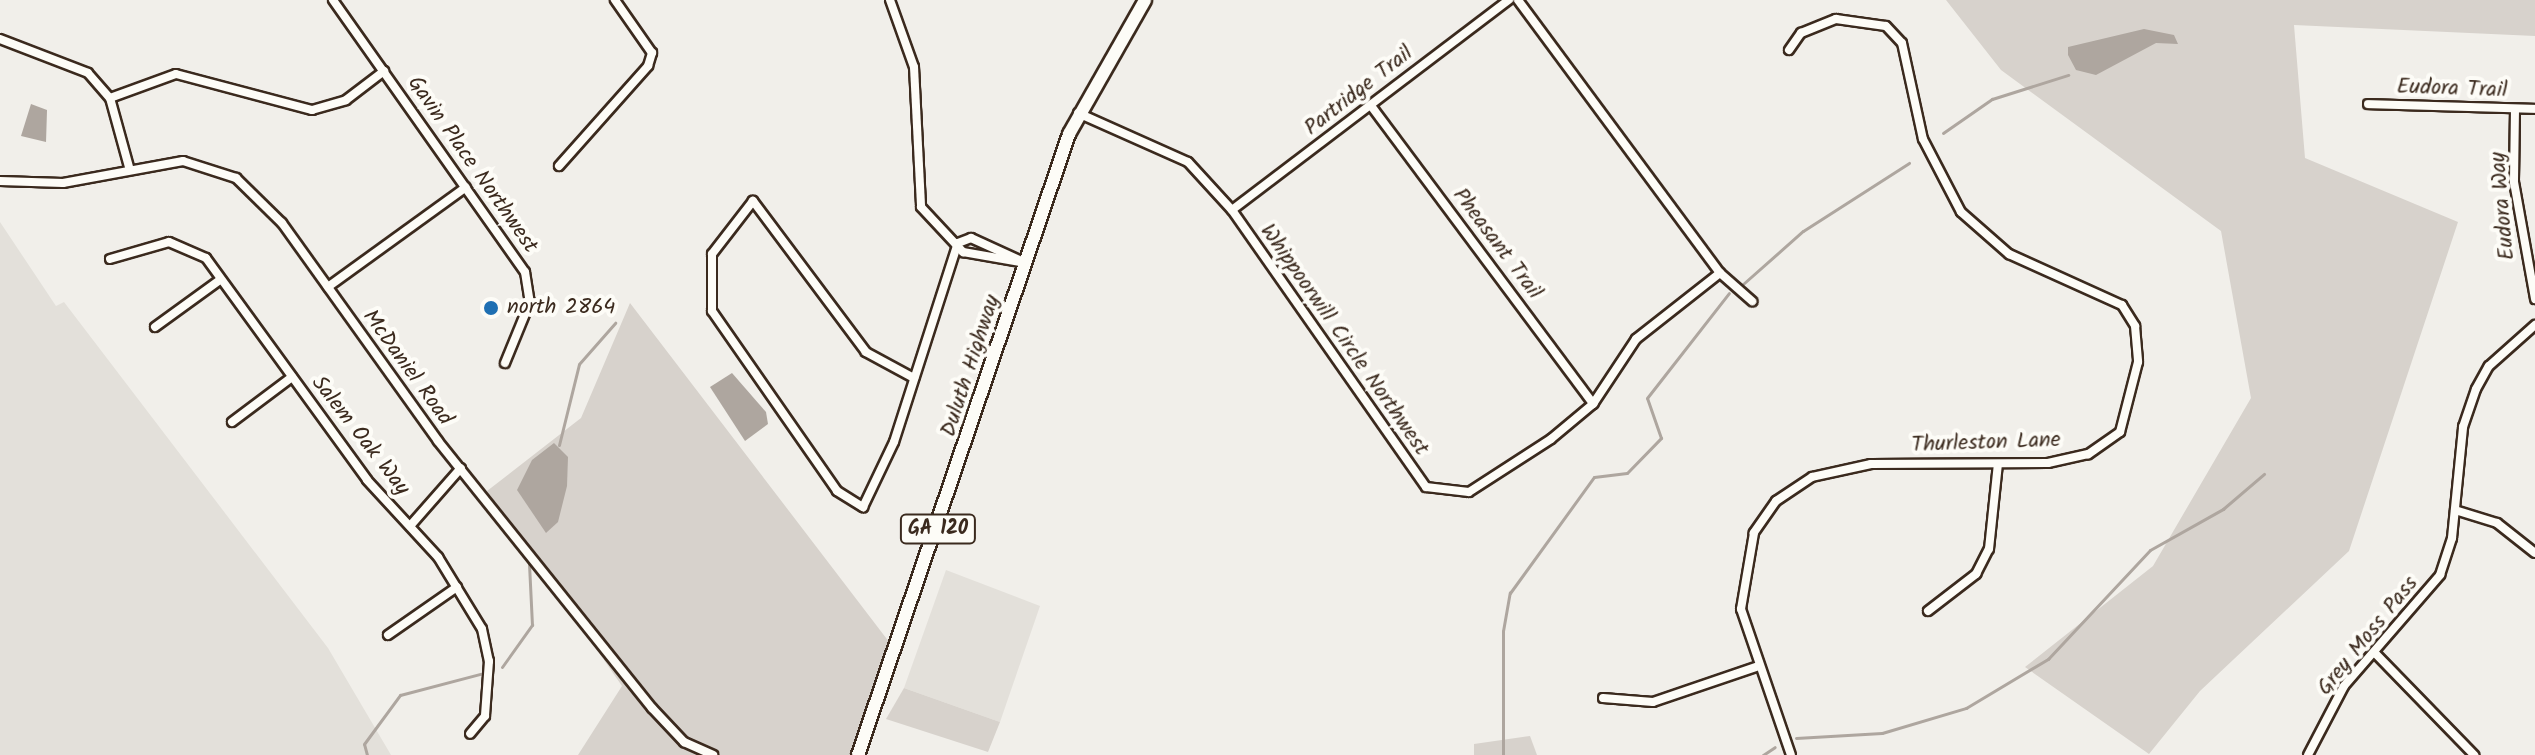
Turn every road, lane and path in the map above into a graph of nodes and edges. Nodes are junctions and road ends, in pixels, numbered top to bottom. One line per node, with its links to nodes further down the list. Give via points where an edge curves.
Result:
1 (333, 0): 9 (street, Gavin Place Northwest)
2 (615, 0): 16 (street, via 652,53 648,66)
3 (890, 0): 21 (street, via 914,67 915,188 935,228)
4 (1145, 0): 15 (main road, Duluth Highway / GA 120)
5 (1509, 0): 12 (street, Partridge Trail)
6 (1518, 0): 24 (street)
7 (0, 39): 10 (street, via 88,73)
8 (1789, 50): 36 (street, Thurleston Lane, via 1801,33 1836,19 1886,26 1902,43 1923,139 1961,212 2009,254 2122,305 2135,326 2136,386 2110,443 2048,463)
9 (384, 71): 10 (street, via 346,100 312,110 176,74); 19 (street, Gavin Place Northwest)
10 (110, 98): 17 (street)
11 (2368, 104): 13 (street, Eudora Trail)
12 (1372, 107): 20 (street, Partridge Trail); 34 (street, Pheasant Trail)
13 (2515, 109): 14 (street, Eudora Trail); 27 (street, Eudora Way, via 2514,182)
14 (2535, 109)
15 (1078, 113): 20 (street, Whippoorwill Circle Northwest, via 1188,162); 23 (main road, Duluth Highway / GA 120)
16 (559, 166)
17 (129, 167): 18 (street, McDaniel Road, via 63,183); 26 (street, McDaniel Road, via 196,162 236,178 282,223)
18 (0, 181)
19 (466, 187): 26 (street); 31 (street, Gavin Place Northwest, via 525,272 530,302)
20 (1232, 210): 34 (street, Whippoorwill Circle Northwest, via 1426,487 1452,494 1484,485)
21 (958, 243): 23 (street, via 963,252); 23 (street, via 971,238); 33 (street)
22 (110, 259): 25 (street, Salem Oak Way, via 150,244 184,243)
23 (1026, 263): 49 (main road, Duluth Highway / GA 120)
24 (1720, 273): 28 (street); 34 (street, Whippoorwill Circle Northwest, via 1636,339)
25 (220, 280): 30 (street); 32 (street, Salem Oak Way)
26 (328, 287): 37 (street, McDaniel Road)
27 (2535, 299)
28 (1752, 301)
29 (2535, 325): 38 (street, Grey Moss Pass, via 2489,366 2476,389 2463,427)
30 (155, 327)
31 (505, 363)
32 (292, 377): 35 (street); 39 (street, Salem Oak Way)
33 (914, 378): 33 (street, via 863,507 837,491 712,311 712,254 753,201 866,352)
34 (1593, 404)
35 (232, 422)
36 (1998, 464): 42 (street, via 1989,549 1976,574); 45 (street, Thurleston Lane, via 1871,464 1812,477 1776,501 1754,533 1741,581)
37 (461, 468): 39 (street); 48 (street, McDaniel Road, via 652,708 684,742)
38 (2455, 510): 40 (street, via 2497,523); 44 (street, Grey Moss Pass, via 2440,575)
39 (410, 526): 41 (street, Salem Oak Way)
40 (2535, 553)
41 (457, 587): 43 (street); 47 (street, Salem Oak Way, via 482,629 489,661 485,716)
42 (1928, 611)
43 (388, 635)
44 (2374, 652): 51 (street, Grey Moss Pass, via 2344,686); 52 (street)
45 (1756, 667): 46 (street, via 1653,702); 50 (street, Thurleston Lane)
46 (1603, 698)
47 (470, 734)
48 (713, 755)
49 (858, 755)
50 (1791, 755)
51 (2308, 755)
52 (2474, 755)

